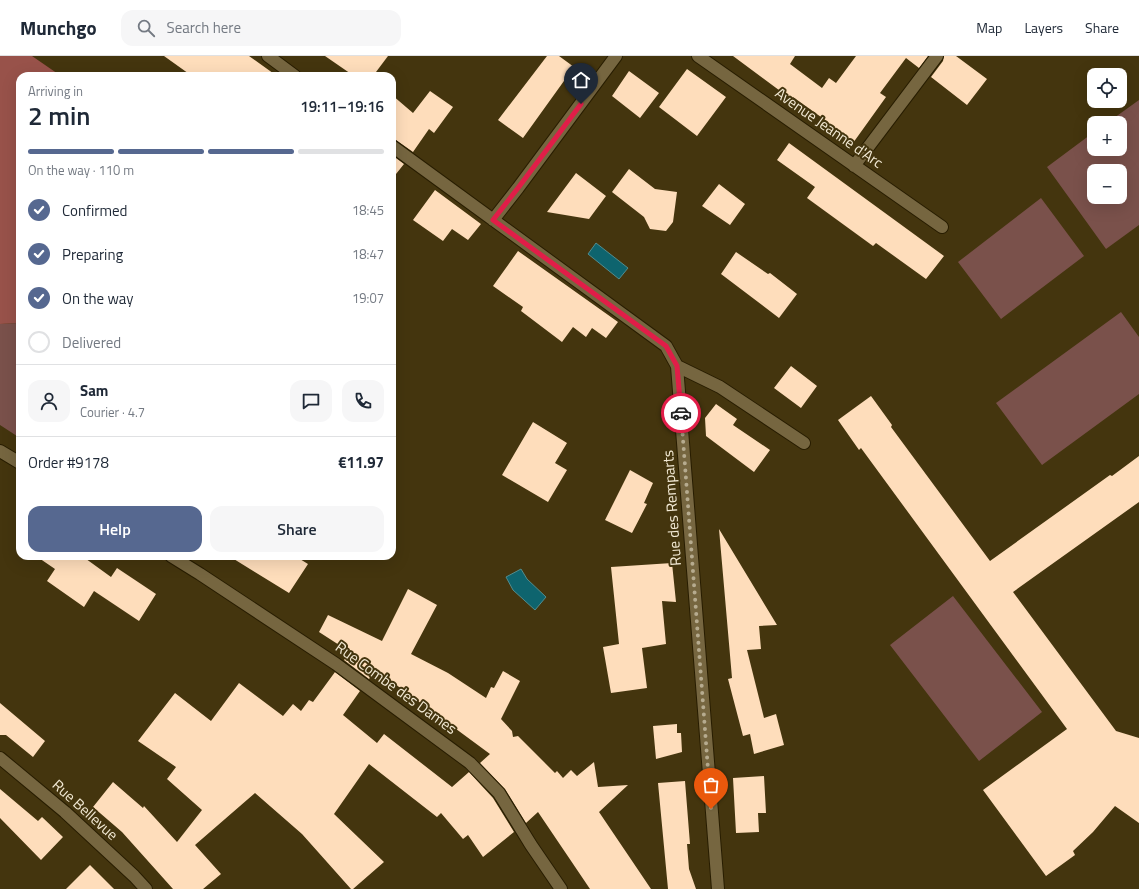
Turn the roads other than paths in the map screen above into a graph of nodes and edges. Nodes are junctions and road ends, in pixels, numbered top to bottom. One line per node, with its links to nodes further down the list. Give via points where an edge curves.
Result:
1 (268, 56): 5 (street)
2 (616, 56): 8 (street)
3 (698, 56): 7 (street, Avenue Jeanne d'Arc)
4 (937, 56): 7 (street)
5 (290, 72)
6 (396, 149): 8 (street, Rue des Remparts)
7 (854, 166): 9 (street, Avenue Jeanne d'Arc)
8 (493, 220): 10 (street, Rue des Remparts, via 666,346)
9 (942, 227)
10 (677, 366): 11 (street, via 720,387); 18 (street, Rue des Remparts)
11 (804, 443)
12 (0, 451): 13 (street)
13 (16, 461)
14 (177, 560): 17 (street, Rue Combe des Dames, via 336,664 470,763 499,793)
15 (0, 758): 16 (street, Rue Bellevue, via 65,812)
16 (146, 889)
17 (561, 889)
18 (718, 889)

